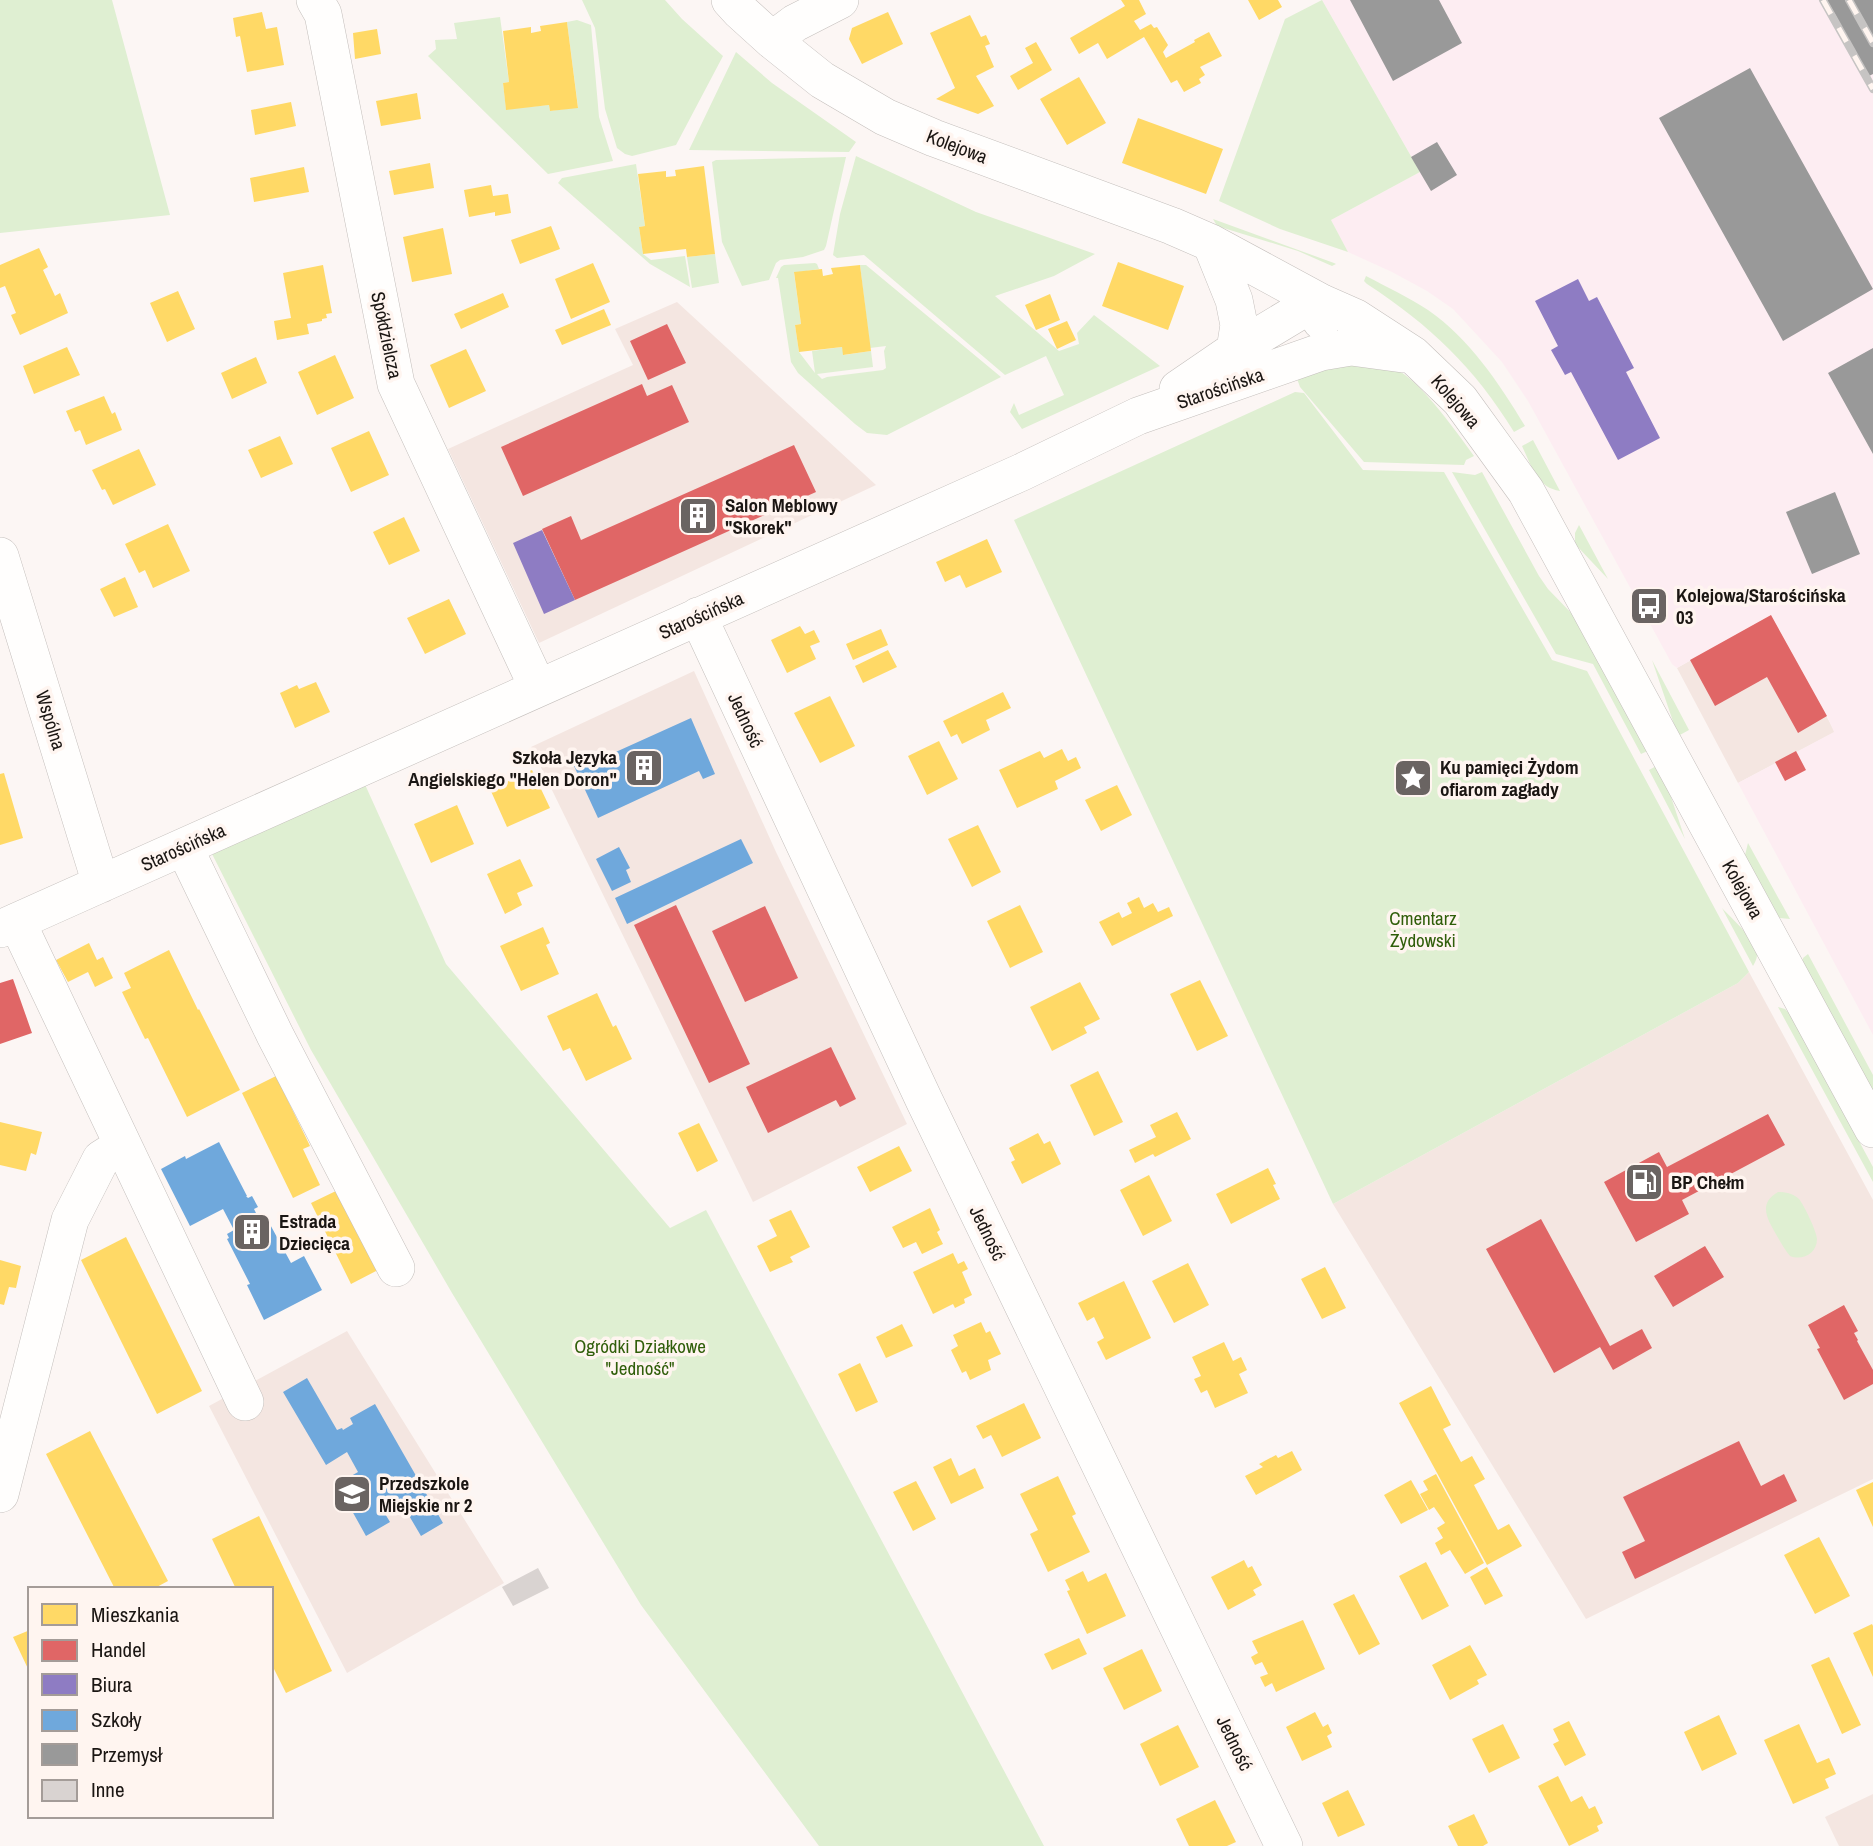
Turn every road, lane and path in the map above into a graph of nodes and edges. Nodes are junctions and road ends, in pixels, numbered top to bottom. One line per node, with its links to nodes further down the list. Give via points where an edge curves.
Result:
1 (315, 0): 13 (street, Spółdzielcza, via 323,14 396,384)
2 (730, 0): 4 (street, Kolejowa)
3 (840, 0): 4 (street)
4 (772, 40): 5 (street, Kolejowa, via 822,80 885,117)
5 (1210, 243): 6 (street, Kolejowa); 7 (street, via 1234,300 1239,325)
6 (1322, 303): 7 (street); 8 (street, Kolejowa, via 1356,318); 9 (street, via 1321,323)
7 (1235, 350): 10 (street)
8 (1413, 355): 9 (street, Starościńska, via 1350,347); 17 (street, Kolejowa, via 1460,400 1526,491)
9 (1301, 359): 10 (street, Starościńska)
10 (1138, 416): 12 (street, Starościńska)
11 (0, 556): 15 (street, Wspólna)
12 (698, 616): 13 (street, Starościńska); 22 (street, Jedność, via 924,1100)
13 (538, 688): 14 (street, Starościńska)
14 (184, 847): 15 (street, Starościńska); 19 (street)
15 (101, 884): 16 (street, Starościńska)
16 (8, 925): 18 (street, via 30,947)
17 (1873, 1129)
18 (123, 1145): 20 (street); 21 (street, via 101,1159 71,1220)
19 (396, 1268)
20 (246, 1402)
21 (0, 1494)
22 (1284, 1846)

